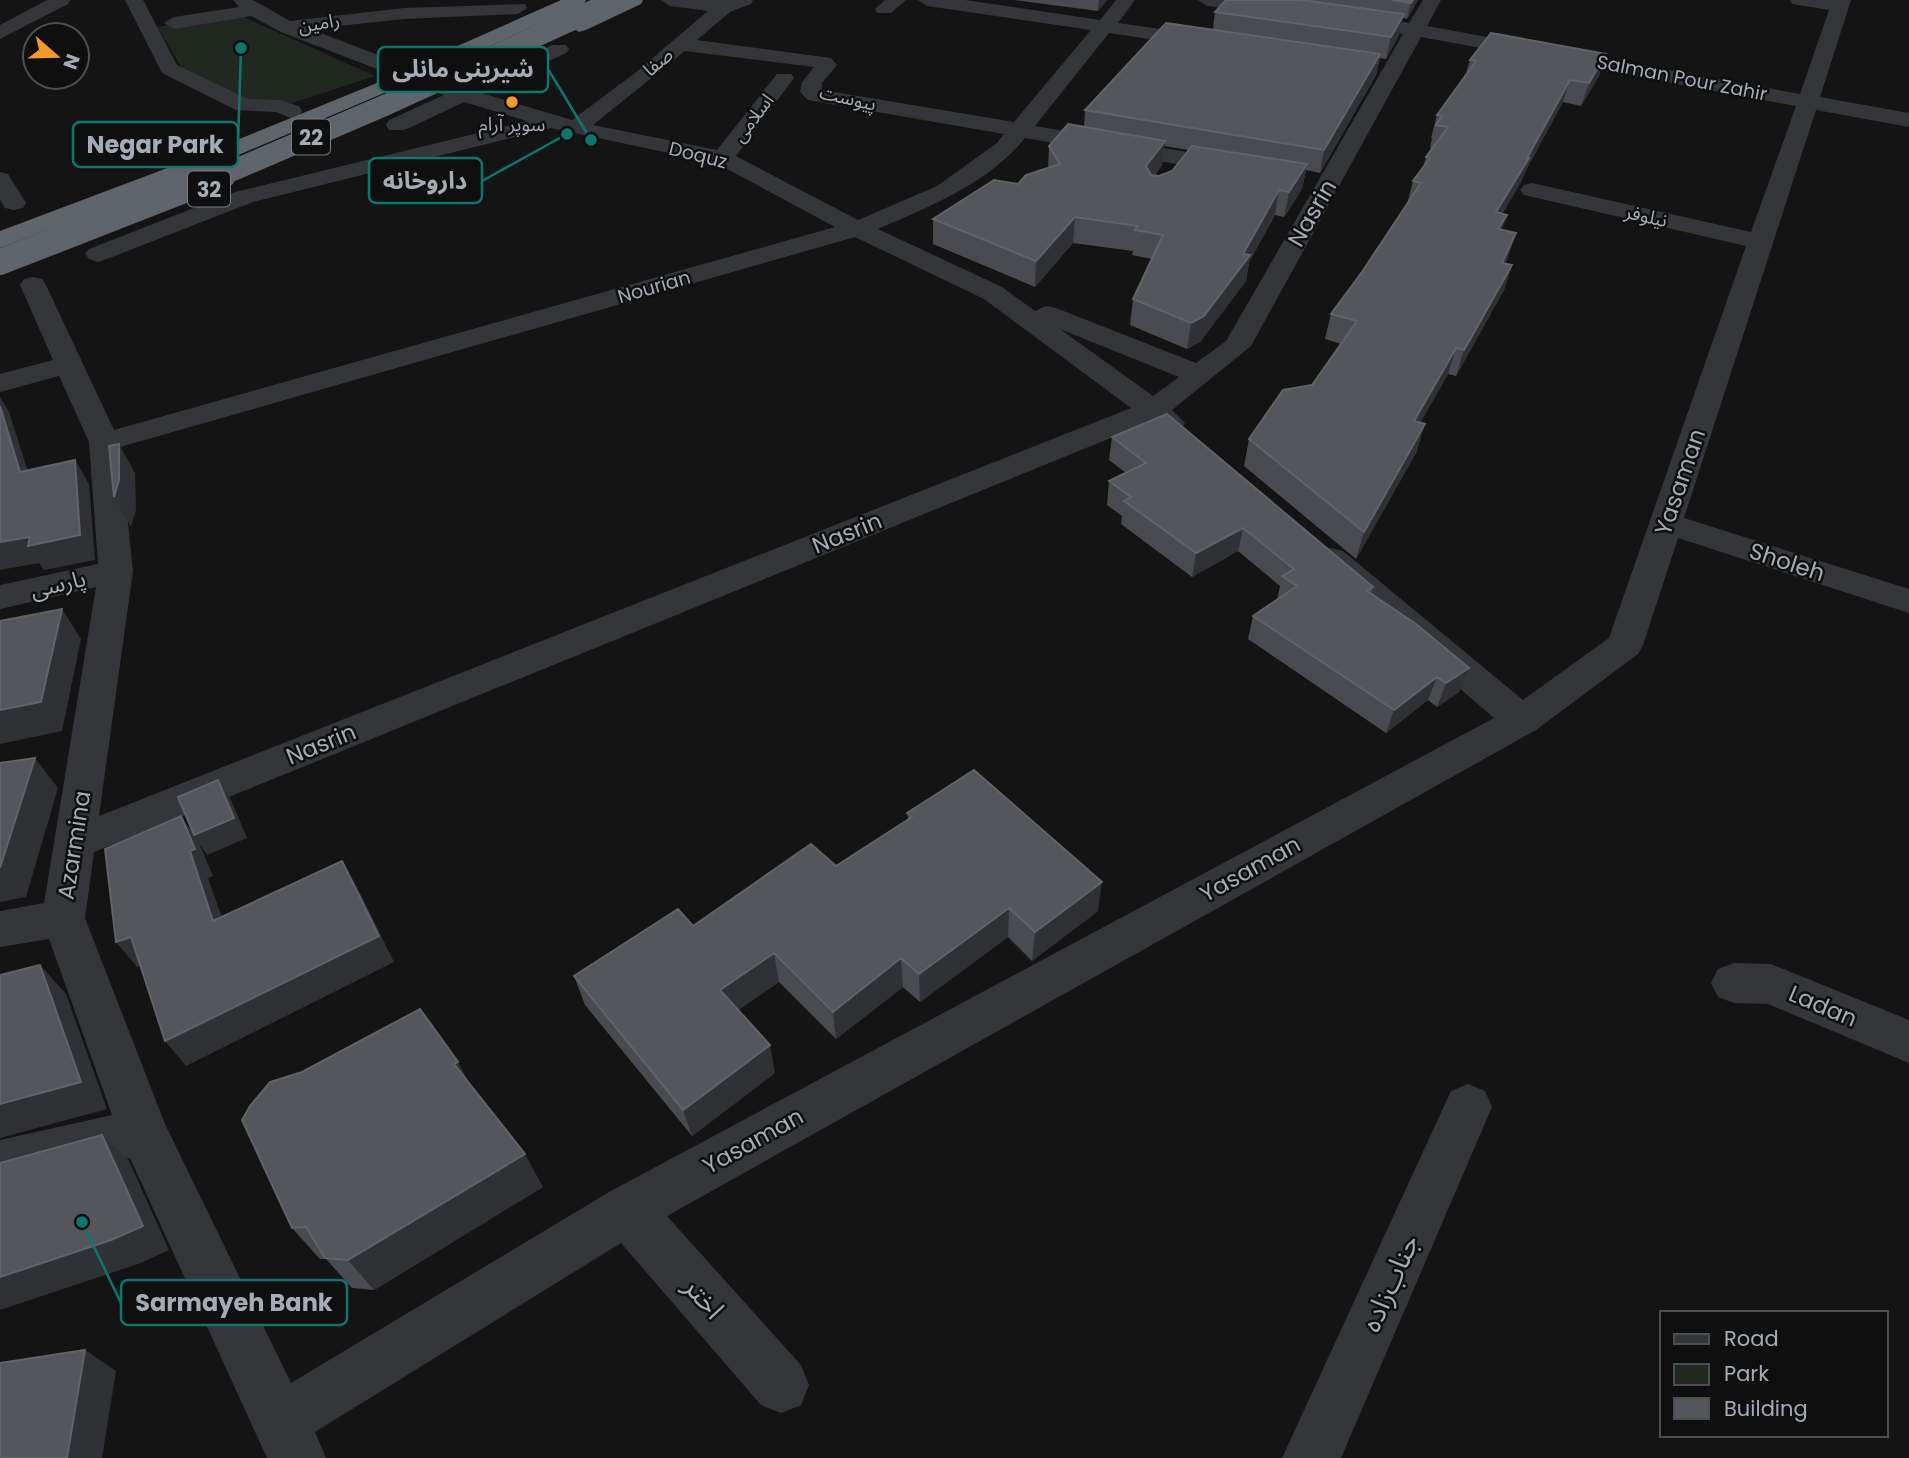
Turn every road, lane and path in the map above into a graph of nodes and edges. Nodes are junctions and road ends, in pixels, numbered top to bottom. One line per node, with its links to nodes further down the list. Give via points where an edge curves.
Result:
1 (61, 0): 24 (street)
2 (134, 0): 33 (street, via 169,69 244,105 280,106)
3 (577, 0): 46 (highway, 32, via 186,169)
4 (582, 0): 46 (highway, 22, via 201,166)
5 (616, 0): 49 (highway, 22, bridge, via 211,180)
6 (635, 0): 31 (highway, 32)
7 (670, 0): 17 (street)
8 (744, 0): 17 (street, صفا)
9 (927, 0): 21 (street)
10 (1126, 0): 21 (street, Nourian)
11 (1206, 0): 18 (street)
12 (1432, 0): 23 (street, Nasrin)
13 (1799, 0): 14 (street)
14 (1841, 3): 32 (street, Yasaman)
15 (248, 5): 19 (street); 22 (street, Doquz)
16 (518, 8): 22 (street, رامین, via 327,20)
17 (723, 8): 25 (street, صفا)
18 (1298, 13)
19 (173, 23)
20 (1377, 24): 23 (street, Salman Pour Zahir)
21 (1104, 26): 26 (street); 37 (street, Nourian)
22 (288, 28): 31 (street, Doquz)
23 (1417, 29): 29 (street, Nasrin); 32 (street, Salman Pour Zahir)
24 (0, 33)
25 (678, 44): 36 (street, صفا); 37 (street, پیوست, via 819,60 827,65 812,82 812,94)
26 (1228, 44)
27 (559, 49): 31 (street)
28 (1366, 65): 29 (street)
29 (1394, 69): 42 (street, Nasrin)
30 (783, 78): 38 (street, اسلامی)
31 (462, 88): 35 (street); 36 (street, Doquz); 50 (highway, 32, via 415,102 220,185)
32 (1808, 102): 34 (street, Salman Pour Zahir); 47 (street, Yasaman)
33 (291, 111)
34 (1909, 120)
35 (397, 125)
36 (564, 125): 38 (street, Doquz); 48 (street, via 244,197)
37 (1021, 130): 39 (street, via 1177,167); 45 (street, Nourian, via 1005,148 945,191)
38 (723, 158): 45 (street, Doquz)
39 (1250, 170)
40 (0, 179): 44 (street)
41 (1302, 179): 42 (street)
42 (1329, 184): 54 (street, Nasrin, via 1237,346)
43 (1532, 190): 47 (street, نیلوفر)
44 (14, 202)
45 (857, 229): 52 (street, Doquz); 57 (street, Nourian)
46 (0, 241)
47 (1760, 242): 59 (street, Yasaman)
48 (99, 254)
49 (0, 262)
50 (0, 268)
51 (33, 285): 53 (street, Azarmina)
52 (993, 293): 54 (street); 56 (street, Doquz)
53 (69, 364): 55 (street); 57 (street, Azarmina)
54 (1200, 375): 56 (street, Nasrin)
55 (0, 383)
56 (1154, 410): 58 (street, Doquz); 65 (street, Nasrin)
57 (104, 442): 61 (street, Azarmina)
58 (1196, 445)
59 (1666, 523): 63 (street, Sholeh); 64 (street, Yasaman, via 1625,645)
60 (1311, 543): 64 (street)
61 (116, 571): 62 (street, پارسی); 65 (street, Azarmina)
62 (0, 597)
63 (1909, 601)
64 (1522, 720): 73 (street, Yasaman)
65 (74, 843): 66 (street, Azarmina)
66 (63, 918): 67 (street); 71 (street, Azarmina)
67 (0, 929)
68 (1734, 983): 69 (street, Ladan, via 1771,984)
69 (1909, 1042)
70 (1468, 1107): 76 (street, جناب‌زاده)
71 (143, 1132): 72 (street); 75 (street, Azarmina)
72 (0, 1164)
73 (627, 1210): 74 (street, اختر); 75 (street, Yasaman)
74 (781, 1385)
75 (288, 1440)
76 (1311, 1458)

